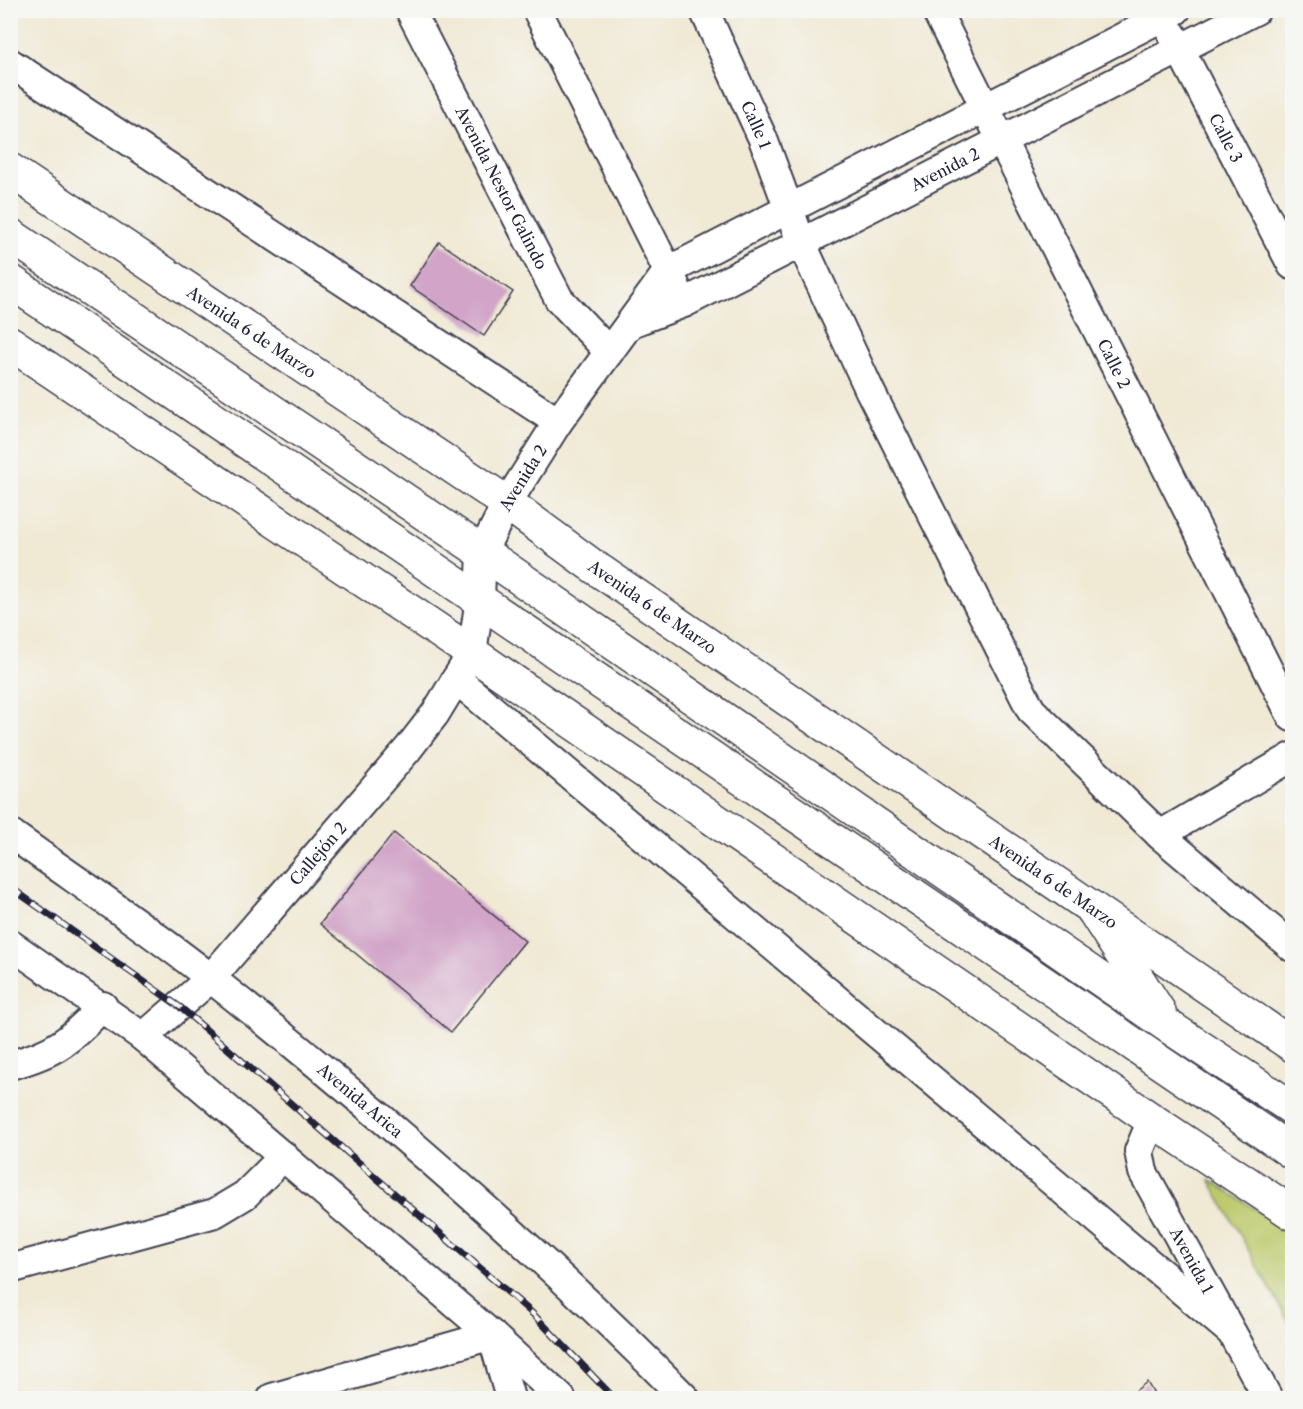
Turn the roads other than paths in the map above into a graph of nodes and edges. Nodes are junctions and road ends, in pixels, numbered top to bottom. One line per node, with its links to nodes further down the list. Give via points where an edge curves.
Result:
1 (410, 10): 21 (street, Avenida Nestor Galindo, via 560,299)
2 (537, 10): 16 (street)
3 (704, 10): 12 (street, Calle 1, via 763,139)
4 (936, 10): 9 (street, Calle 2)
5 (1256, 10): 7 (street, Avenida 2)
6 (1167, 13): 7 (street, Calle 3); 9 (street, Avenida 2)
7 (1180, 49): 10 (street, Avenida 2); 15 (street, Calle 3)
8 (10, 63): 22 (street)
9 (984, 107): 10 (street, Calle 2); 12 (street, Avenida 2)
10 (1001, 140): 14 (street, Avenida 2); 27 (street, Calle 2)
11 (10, 170): 23 (main road, Avenida 6 de Marzo)
12 (788, 209): 14 (street, Calle 1); 16 (street, Avenida 2)
13 (10, 235): 24 (main road)
14 (801, 242): 18 (street, Avenida 2); 30 (street, Calle 1, via 870,391 1031,710)
15 (1293, 265)
16 (668, 271): 18 (street); 19 (street, Avenida 2)
17 (10, 281): 25 (main road)
18 (684, 303): 19 (street, Avenida 2)
19 (631, 323): 21 (street, Avenida 2)
20 (10, 343): 26 (main road)
21 (609, 352): 22 (street, Avenida 2)
22 (558, 422): 23 (street, Avenida 2)
23 (507, 503): 24 (street, Avenida 2); 31 (main road, Avenida 6 de Marzo)
24 (482, 552): 25 (street, Avenida 2); 36 (main road)
25 (480, 598): 26 (street, Avenida 2); 42 (main road)
26 (464, 666): 34 (street, Callejón 2, via 408,749); 41 (main road); 46 (street)
27 (1293, 717)
28 (1293, 757): 30 (street)
29 (10, 833): 34 (street, Avenida Arica)
30 (1160, 836): 33 (street, Calle 1)
31 (1092, 909): 36 (main road); 38 (main road, Avenida 6 de Marzo)
32 (10, 944): 35 (street)
33 (1293, 946)
34 (211, 978): 37 (street, Callejón 2); 51 (street, Avenida Arica, via 412,1143)
35 (103, 1006): 37 (street); 39 (street, via 59,1047)
36 (1168, 1026): 40 (main road)
37 (143, 1037): 43 (street)
38 (1293, 1045)
39 (10, 1065)
40 (1293, 1108)
41 (1152, 1120): 44 (main road); 46 (street, Avenida 1, via 1139,1151 1143,1172)
42 (1293, 1152)
43 (284, 1156): 45 (street, via 245,1195 215,1213); 47 (street)
44 (1293, 1213)
45 (10, 1269)
46 (1230, 1330): 52 (street, Avenida 1)
47 (492, 1335): 48 (street); 49 (street); 50 (street)
48 (272, 1398)
49 (510, 1398)
50 (561, 1398)
51 (685, 1398)
52 (1268, 1398)

